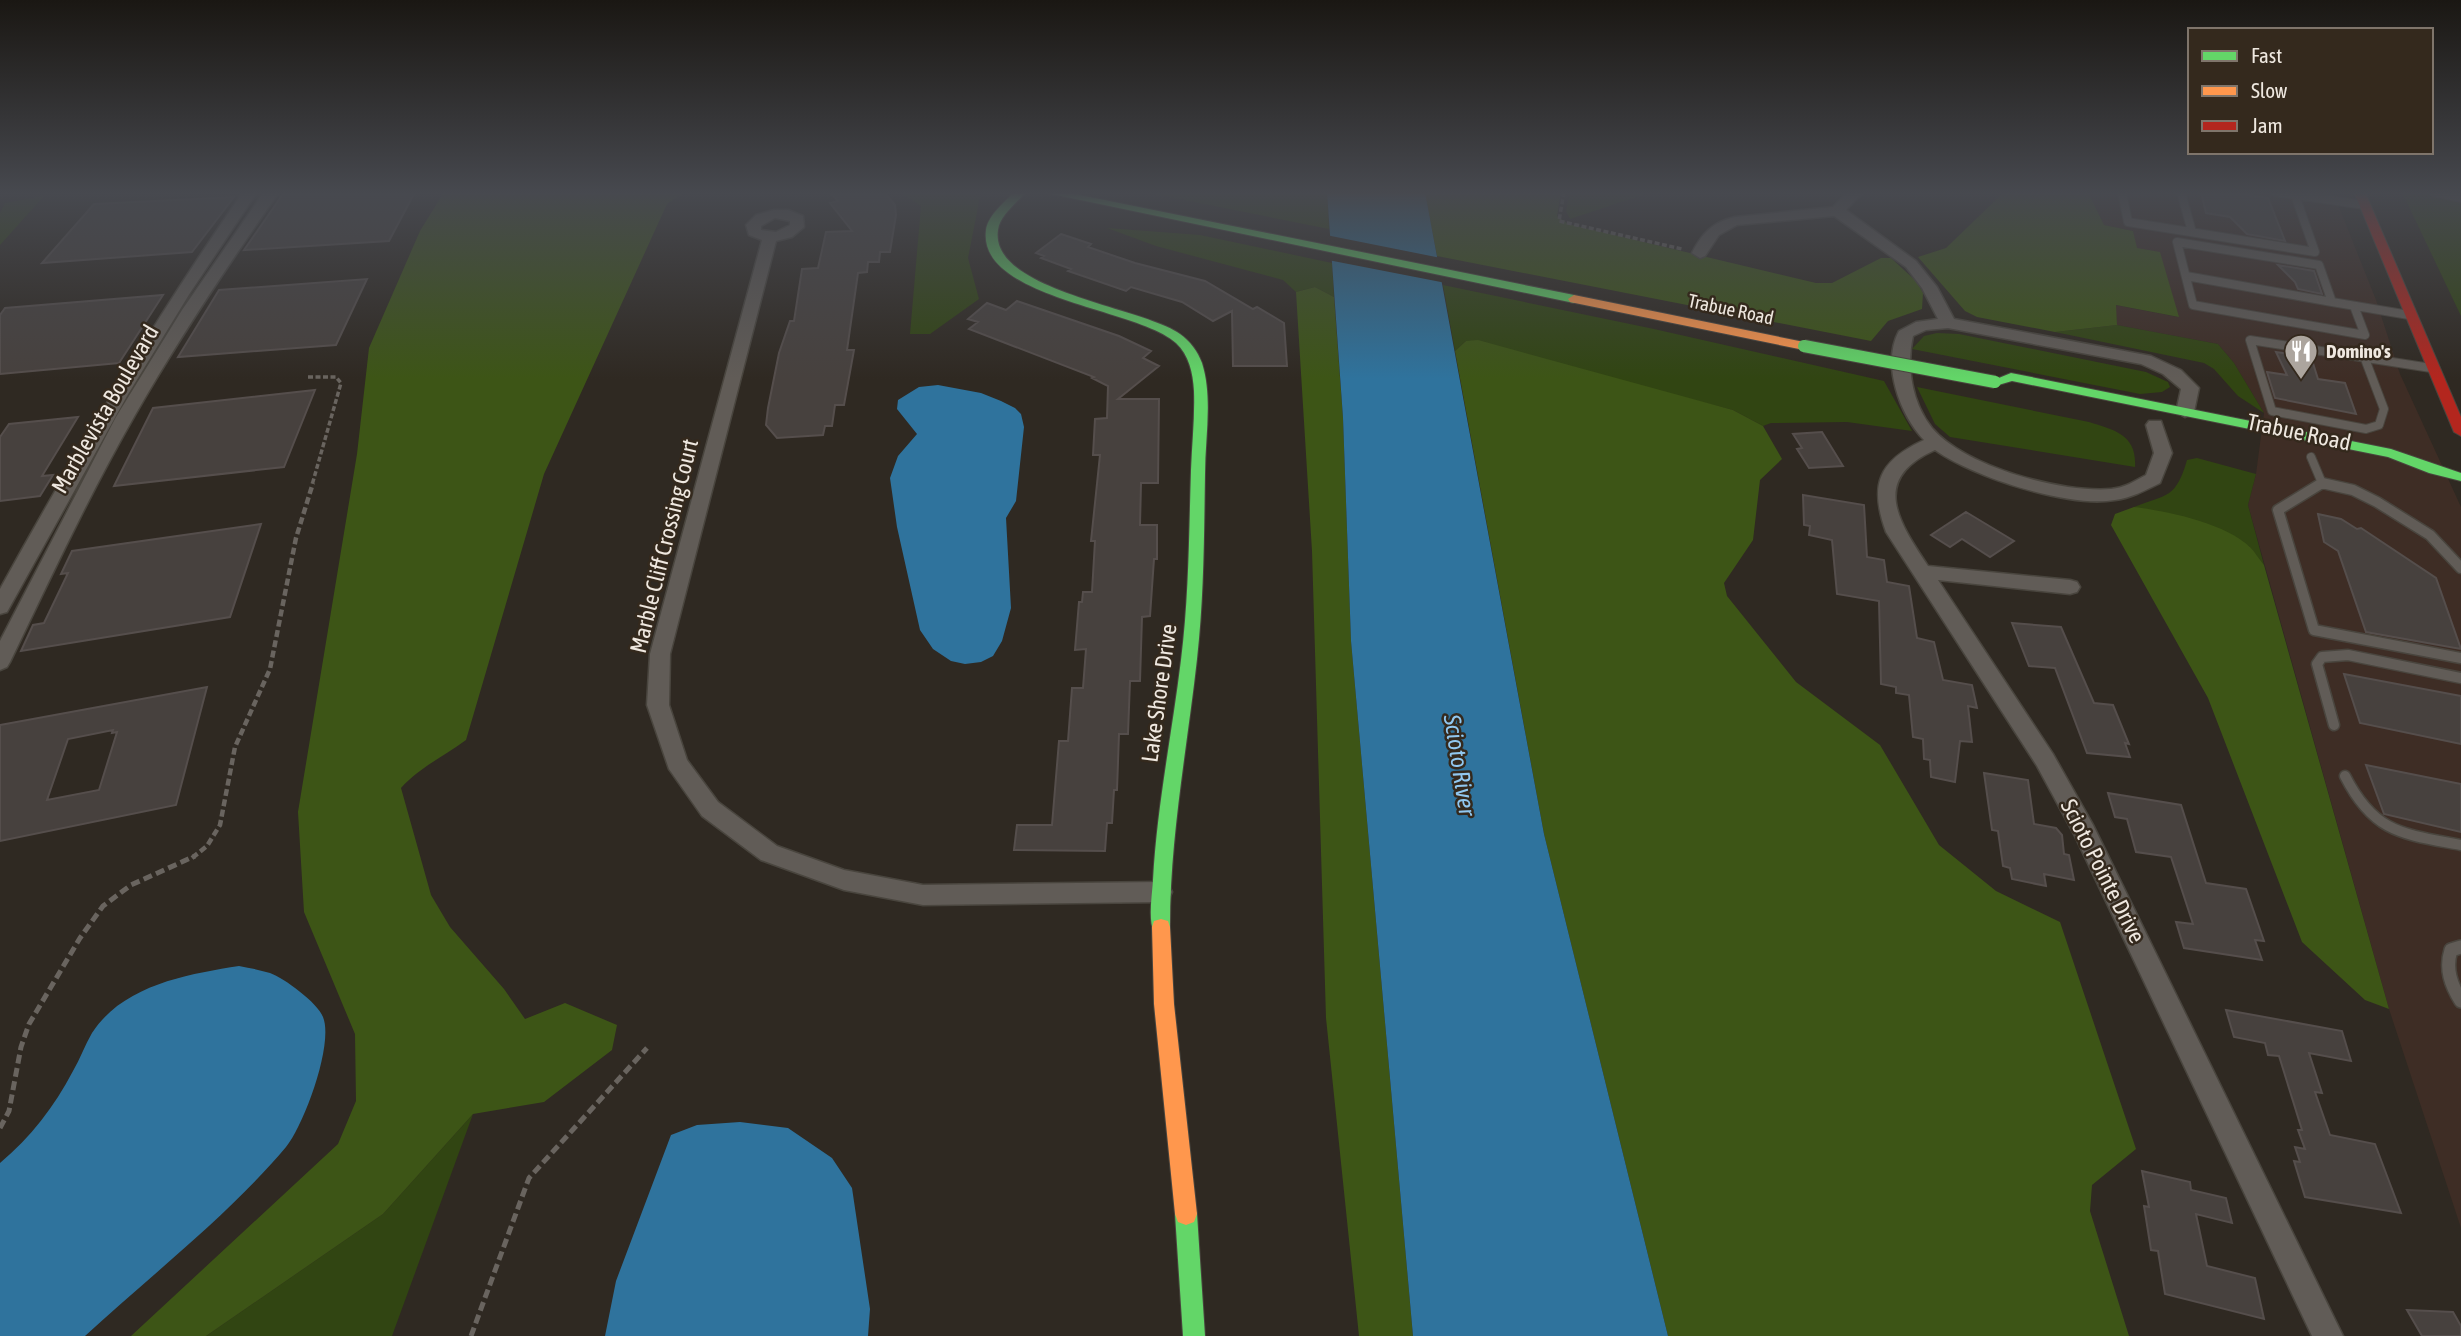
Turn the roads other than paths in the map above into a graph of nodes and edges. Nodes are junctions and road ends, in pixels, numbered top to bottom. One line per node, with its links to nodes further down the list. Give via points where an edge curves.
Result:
1 (206, 254): 13 (street, Marblevista Boulevard)
2 (228, 254): 12 (street, Marblevista Boulevard)
3 (765, 254): 49 (street, Marble Cliff Crossing Court, via 660,654 658,705 677,763 710,809 769,853 844,880 923,895)
4 (995, 254): 49 (main road, Lake Shore Drive, via 1010,270 1040,286 1162,328 1195,357 1199,377 1197,573 1189,660 1165,814)
5 (1358, 254): 21 (main road, Trabue Road, bridge)
6 (1898, 254): 18 (street, via 1929,288)
7 (2180, 254): 14 (lane)
8 (2253, 254): 11 (lane)
9 (2316, 254): 11 (lane)
10 (2386, 254): 17 (main road)
11 (2319, 265): 15 (lane)
12 (215, 272): 13 (lane); 22 (street, Marblevista Boulevard)
13 (192, 274): 23 (street, Marblevista Boulevard)
14 (2186, 276): 15 (lane); 16 (lane, via 2193,305 2365,335)
15 (2332, 302): 16 (lane)
16 (2354, 306): 17 (lane)
17 (2412, 316): 20 (main road)
18 (1948, 323): 25 (street, via 2165,367 2189,388); 30 (street, via 1922,325 1905,334 1901,349 1911,409)
19 (2365, 359): 20 (lane); 26 (lane, via 2384,410 2379,425 2366,429); 26 (lane, via 2250,340 2272,411)
20 (2435, 369): 28 (main road)
21 (1995, 382): 24 (main road, Trabue Road); 25 (main road, Trabue Road, via 2011,377)
22 (144, 384): 23 (lane); 37 (street, Marblevista Boulevard)
23 (123, 386): 38 (street, Marblevista Boulevard)
24 (2017, 396)
25 (2185, 412): 29 (main road, Trabue Road)
26 (2295, 415): 29 (lane)
27 (2155, 425): 30 (street, via 2163,453 2154,479 2110,495 2014,479)
28 (2461, 432)
29 (2303, 437): 33 (main road, Trabue Road, via 2391,453)
30 (1936, 442): 40 (street, Scioto Pointe Drive, via 1890,472 1885,487 1885,508)
31 (2305, 456): 32 (main road, Trabue Road); 36 (lane)
32 (2335, 462)
33 (2434, 470): 34 (main road, Trabue Road); 35 (main road, Trabue Road)
34 (2399, 474)
35 (2461, 477)
36 (2322, 483): 39 (lane, via 2353,490 2388,509 2430,535); 43 (lane, via 2278,510 2314,630)
37 (71, 518): 38 (lane); 44 (street, Marblevista Boulevard)
38 (46, 523): 42 (street, Marblevista Boulevard)
39 (2461, 568)
40 (1922, 572): 41 (street); 53 (street, Scioto Pointe Drive, via 2045,760 2085,831)
41 (2070, 587)
42 (0, 607)
43 (2461, 658)
44 (0, 662)
45 (2461, 678): 46 (lane, via 2348,656 2322,657 2317,664)
46 (2334, 725)
47 (2345, 776): 48 (lane, via 2361,806 2378,820 2403,834)
48 (2461, 845)
49 (1160, 892): 52 (main road, Lake Shore Drive, via 1163,1010)
50 (2461, 947): 51 (lane, via 2451,950 2446,961)
51 (2461, 1001)
52 (1194, 1336)
53 (2328, 1336)

